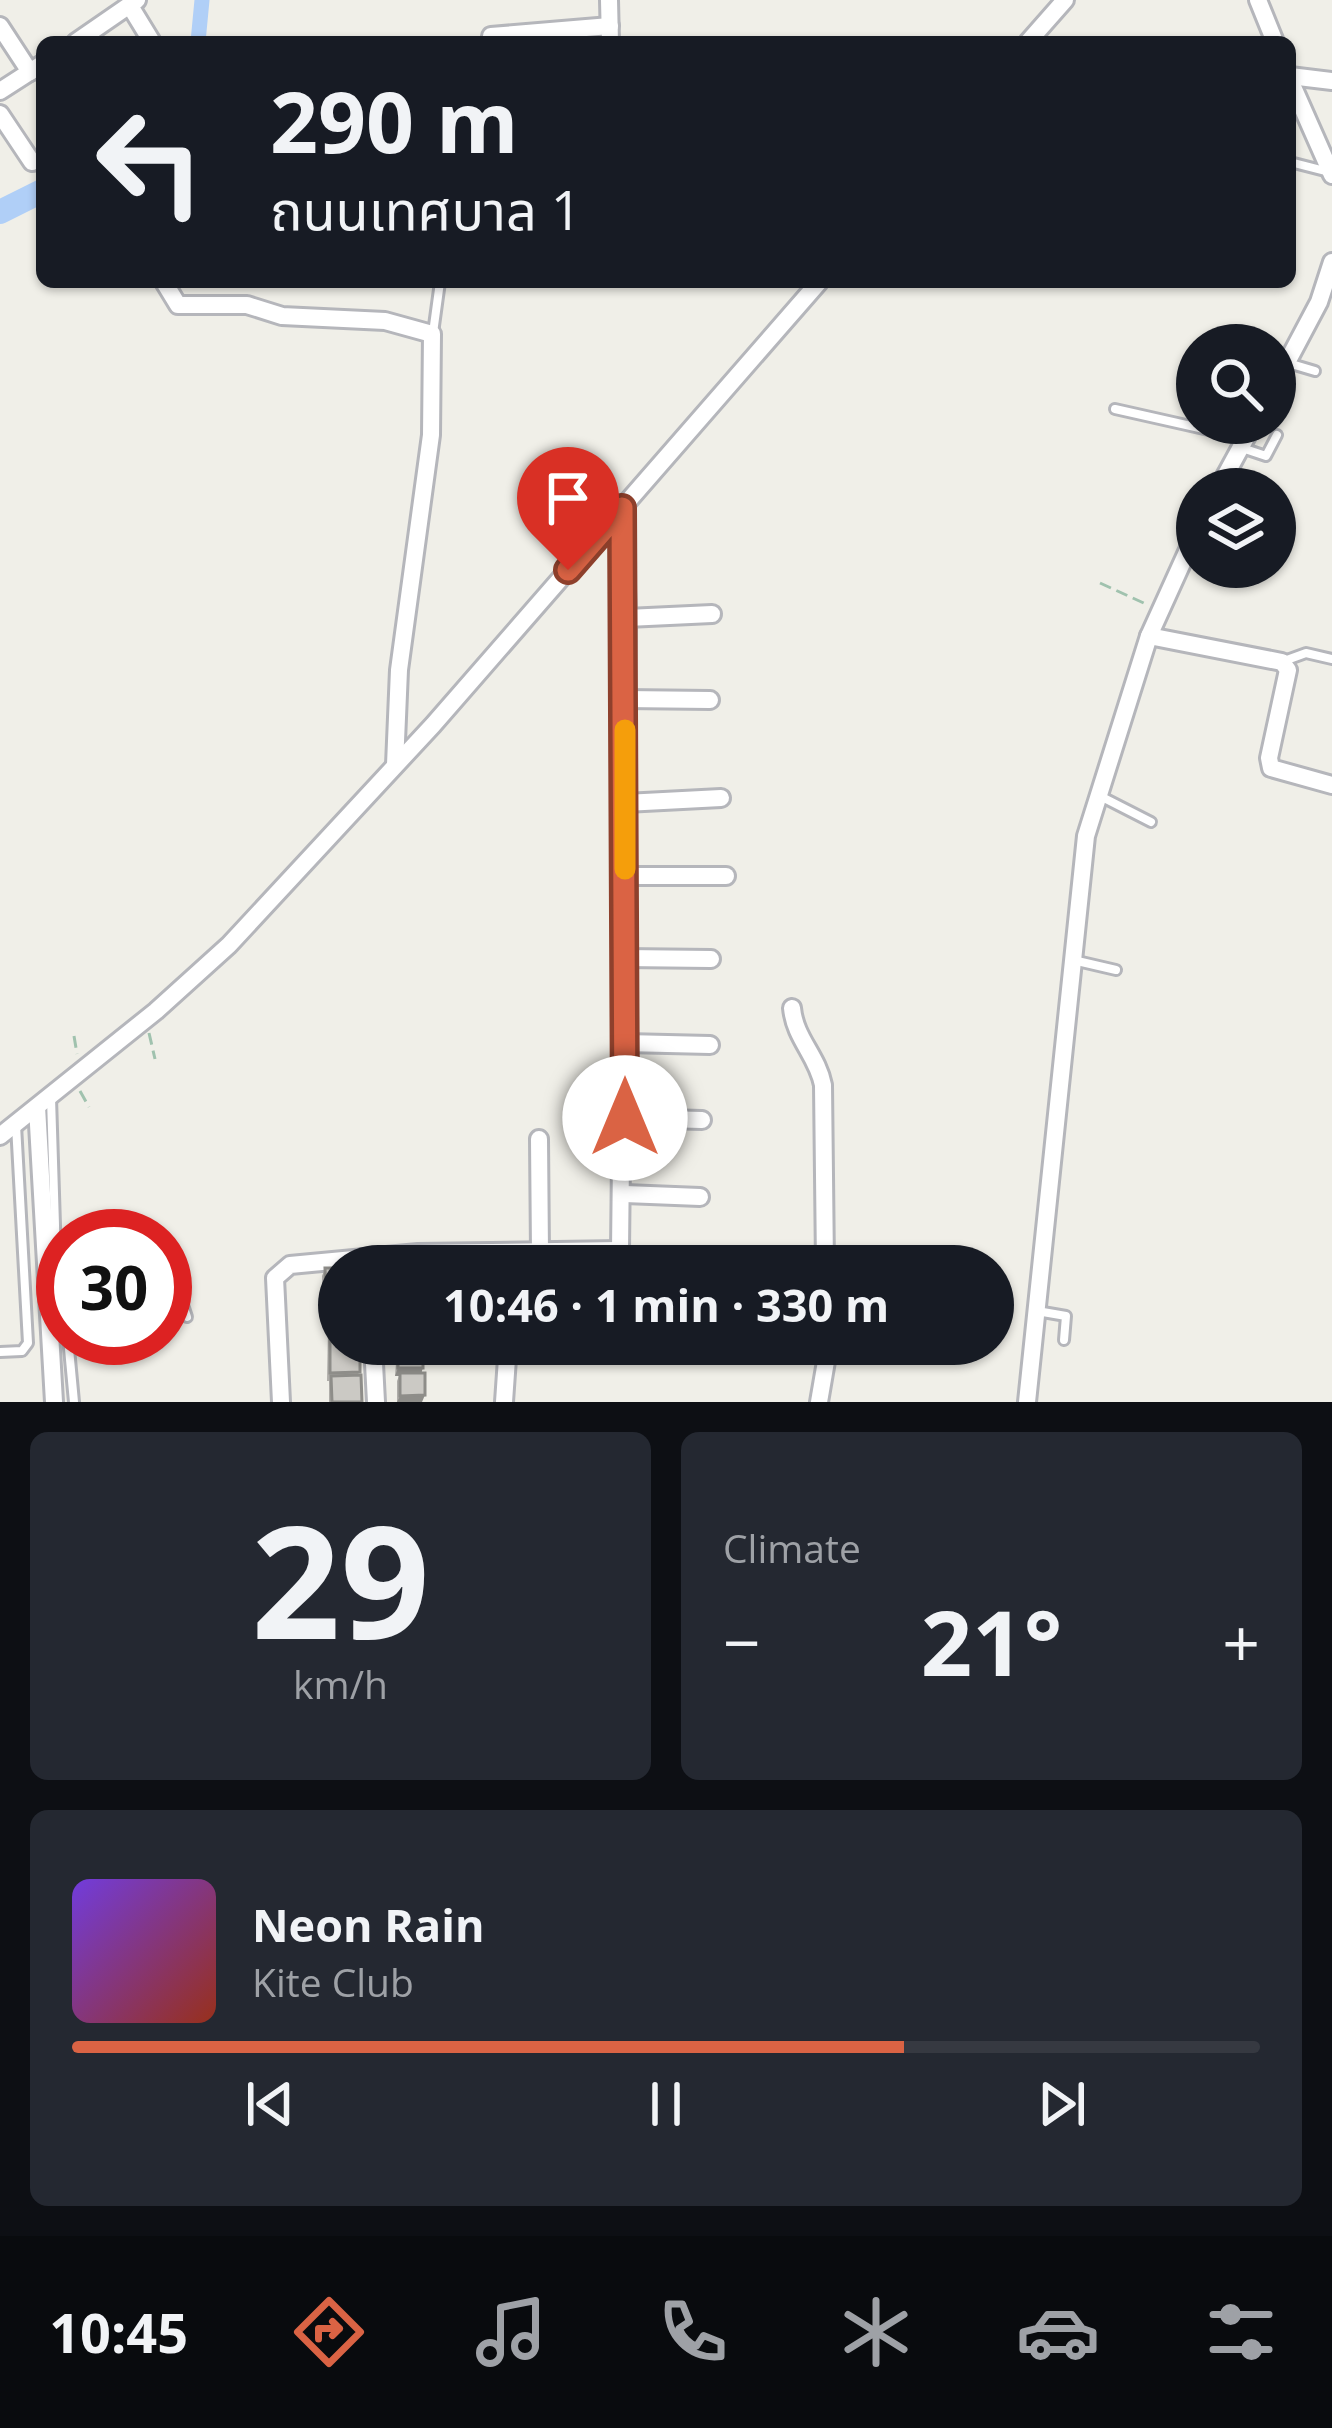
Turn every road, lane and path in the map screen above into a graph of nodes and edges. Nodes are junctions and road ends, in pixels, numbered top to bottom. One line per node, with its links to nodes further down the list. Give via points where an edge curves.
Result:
1 (609, 0): 6 (street)
2 (1258, 0): 11 (street)
3 (1062, 1): 10 (street)
4 (133, 3): 7 (street); 8 (street)
5 (0, 26): 12 (street)
6 (610, 34): 9 (street)
7 (85, 36)
8 (149, 36)
9 (491, 36)
10 (1033, 36)
11 (1273, 36)
12 (36, 68): 15 (street)
13 (1296, 78): 14 (street)
14 (1332, 81)
15 (0, 92)
16 (1296, 92): 20 (street)
17 (0, 114): 18 (street)
18 (32, 162)
19 (1296, 164): 20 (lane)
20 (1331, 174)
21 (1332, 262): 26 (street)
22 (168, 288): 25 (street, via 178,304 385,321)
23 (439, 288): 25 (lane)
24 (814, 288): 33 (street)
25 (433, 334): 44 (street, via 431,435 396,691)
26 (1296, 345)
27 (1296, 365): 28 (lane)
28 (1315, 371)
29 (1115, 409): 30 (lane)
30 (1176, 421)
31 (1255, 444): 32 (lane, via 1266,456)
32 (1272, 444)
33 (622, 508): 38 (street); 44 (street)
34 (1176, 582): 36 (street)
35 (1100, 584): 36 (path)
36 (1160, 611): 39 (street)
37 (712, 614): 38 (street)
38 (627, 618): 42 (street)
39 (1149, 636): 41 (street); 46 (street)
40 (1332, 659): 41 (lane, via 1306,653)
41 (1282, 662): 45 (street, via 1288,670 1271,768)
42 (625, 698): 43 (street); 48 (street)
43 (710, 700)
44 (399, 761): 57 (street, via 229,945)
45 (1332, 785)
46 (1095, 794): 49 (lane); 54 (street)
47 (721, 798): 48 (street)
48 (625, 802): 50 (street)
49 (1151, 822)
50 (625, 876): 51 (street); 52 (street)
51 (726, 876)
52 (625, 958): 53 (street); 58 (street)
53 (711, 959)
54 (1072, 960): 55 (lane); 76 (street)
55 (1116, 970)
56 (792, 1008): 74 (street, via 824,1085)
57 (146, 1020): 60 (path); 61 (street)
58 (625, 1042): 59 (street); 64 (street)
59 (710, 1045)
60 (155, 1059)
61 (73, 1079): 62 (street); 63 (path)
62 (44, 1102): 66 (street); 71 (lane); 83 (street)
63 (89, 1107)
64 (625, 1118): 65 (street); 69 (street)
65 (702, 1120)
66 (16, 1124): 67 (street); 78 (lane, via 28,1342 22,1351)
67 (0, 1136)
68 (539, 1139): 72 (street)
69 (625, 1194): 70 (street); 73 (street)
70 (700, 1197)
71 (51, 1209)
72 (540, 1245)
73 (620, 1245)
74 (825, 1245)
75 (318, 1264): 85 (street, via 278,1271)
76 (1035, 1311): 77 (lane, via 1066,1316); 89 (street)
77 (1064, 1340)
78 (0, 1352)
79 (71, 1365): 84 (lane)
80 (375, 1365): 86 (street)
81 (507, 1365): 87 (street)
82 (826, 1365): 88 (street)
83 (54, 1402)
84 (74, 1402)
85 (281, 1402)
86 (376, 1402)
87 (504, 1402)
88 (819, 1402)
89 (1027, 1402)

